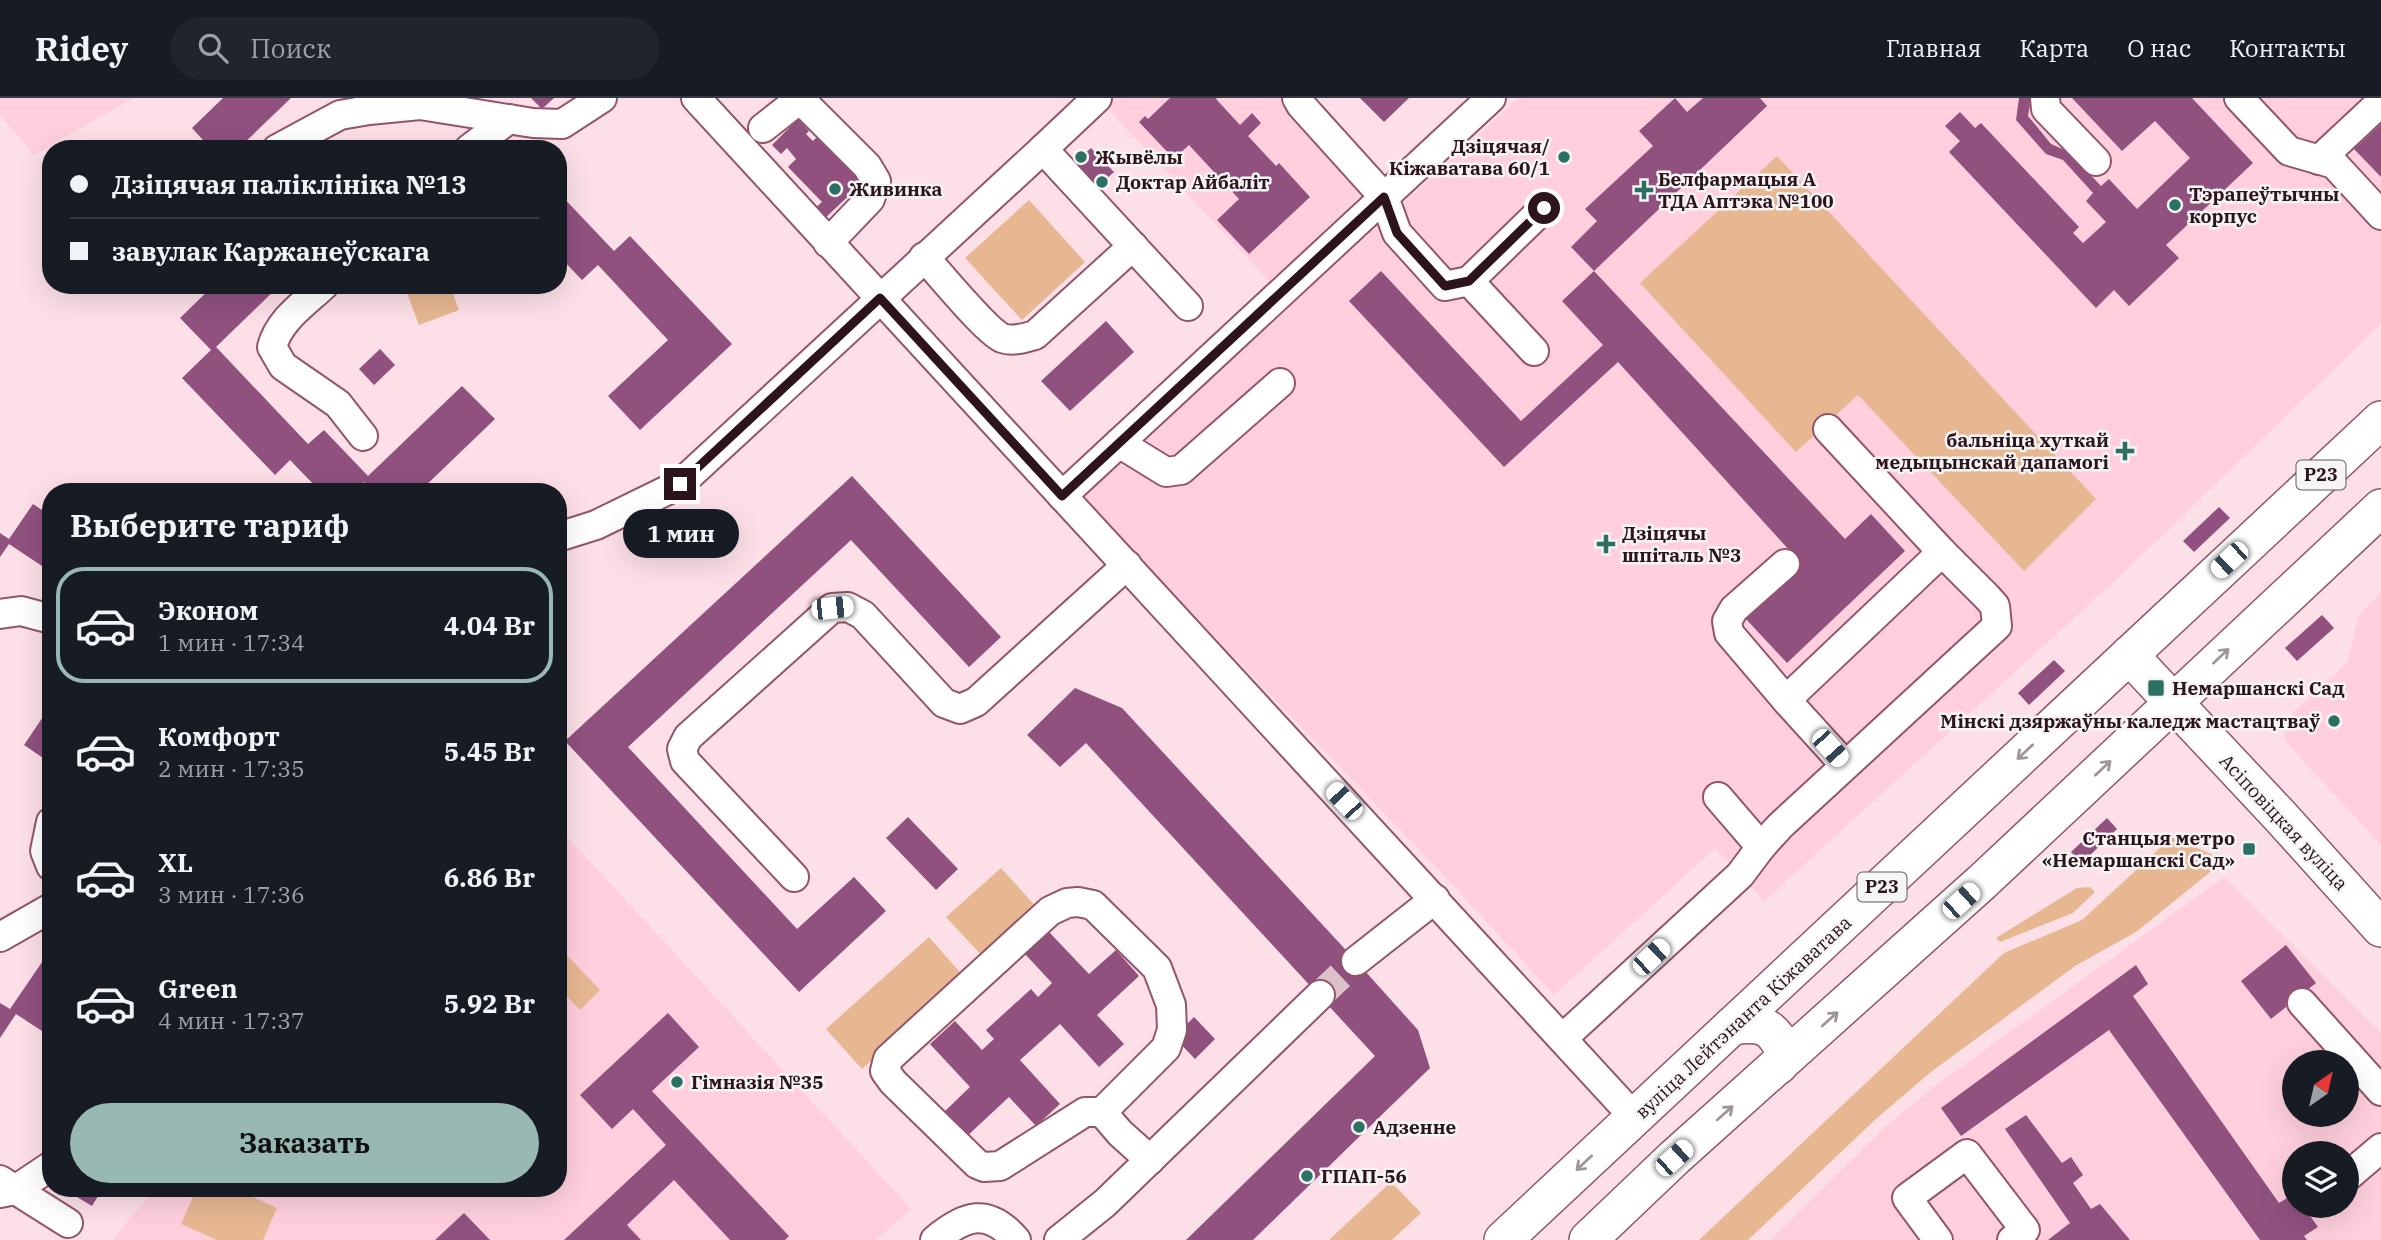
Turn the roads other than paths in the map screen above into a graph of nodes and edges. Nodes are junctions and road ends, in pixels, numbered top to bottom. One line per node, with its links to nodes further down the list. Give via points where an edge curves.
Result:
1 (602, 98): 9 (street, via 562,124)
2 (698, 98): 19 (street)
3 (1297, 98): 16 (street)
4 (1491, 98): 16 (street)
5 (2045, 98): 15 (street, via 2046,109)
6 (2239, 98): 14 (street, via 2289,151)
7 (1092, 100): 13 (street)
8 (2381, 102): 14 (street)
9 (509, 119): 11 (street, via 420,105 340,115); 12 (street)
10 (763, 128): 19 (street, via 800,99 867,166 876,181 870,199)
11 (294, 140)
12 (482, 140)
13 (1043, 149): 20 (street); 21 (street)
14 (2319, 160): 18 (street, via 2334,164)
15 (2096, 161)
16 (1384, 197): 22 (street, via 1397,233 1445,286); 31 (street)
17 (1544, 208): 22 (street)
18 (2381, 215)
19 (828, 243): 24 (street)
20 (1133, 246): 21 (street, via 1035,335 1016,340 1002,338 988,327); 25 (street)
21 (924, 257): 24 (street)
22 (1469, 281): 26 (street)
23 (314, 294): 30 (street, via 284,322 272,347 283,366 338,404)
24 (880, 298): 32 (street); 34 (street, via 680,484)
25 (1188, 306)
26 (1534, 351)
27 (1280, 383): 31 (street, via 1181,470 1166,472)
28 (2381, 420): 40 (main road, вуліца Лейтэнанта Кіжаватава / Р23)
29 (1828, 429): 35 (street)
30 (363, 436)
31 (1119, 443): 32 (street)
32 (1062, 496): 37 (street)
33 (2381, 508): 42 (main road, one-way to 33)
34 (567, 534)
35 (1942, 552): 41 (street); 43 (street, via 1995,606 1997,626)
36 (1785, 564): 41 (street, via 1734,609 1727,621 1729,633)
37 (1127, 565): 46 (street, via 976,702 960,709 944,703 863,615 848,607 832,608 688,737 682,749 685,761); 47 (street)
38 (0, 614): 39 (street, via 21,611)
39 (42, 617)
40 (2129, 655): 42 (main road, Асіповіцкая вуліца); 54 (main road, вуліца Лейтэнанта Кіжаватава / Р23, one-way to 54)
41 (1786, 700): 43 (street)
42 (2171, 703): 49 (main road, Асіповіцкая вуліца); 56 (main road, one-way to 42)
43 (1845, 765): 45 (street)
44 (1718, 797): 45 (street)
45 (1761, 846): 55 (street, via 1740,875)
46 (794, 877)
47 (1435, 899): 51 (street); 55 (street)
48 (42, 913): 50 (street)
49 (2381, 928)
50 (0, 937)
51 (1356, 961)
52 (1320, 995): 61 (street)
53 (2302, 1003): 57 (street)
54 (1732, 1026): 56 (main road, via 1755,1023 1771,1031 1784,1050); 59 (main road, вуліца Лейтэнанта Кіжаватава / Р23)
55 (1563, 1038): 59 (street)
56 (1779, 1065): 70 (main road, one-way to 56)
57 (2381, 1091)
58 (1102, 1112): 58 (street, via 1166,1048 1172,1030 1171,1005 1157,968 1093,905 1078,902 1050,911 888,1059 885,1071 984,1167 1000,1166 1085,1112); 61 (street)
59 (1634, 1117): 69 (main road, вуліца Лейтэнанта Кіжаватава / Р23, one-way to 69)
60 (2381, 1148): 62 (street)
61 (1150, 1160): 68 (street)
62 (2359, 1167)
63 (42, 1170): 64 (street)
64 (5, 1188): 65 (street)
65 (68, 1223)
66 (935, 1240): 67 (street, via 970,1217 1006,1229)
67 (1016, 1240)
68 (1059, 1240)
69 (1503, 1240)
70 (1588, 1240)
71 (1938, 1240): 72 (street, via 1907,1198 1967,1154 2025,1230)
72 (2012, 1240)

